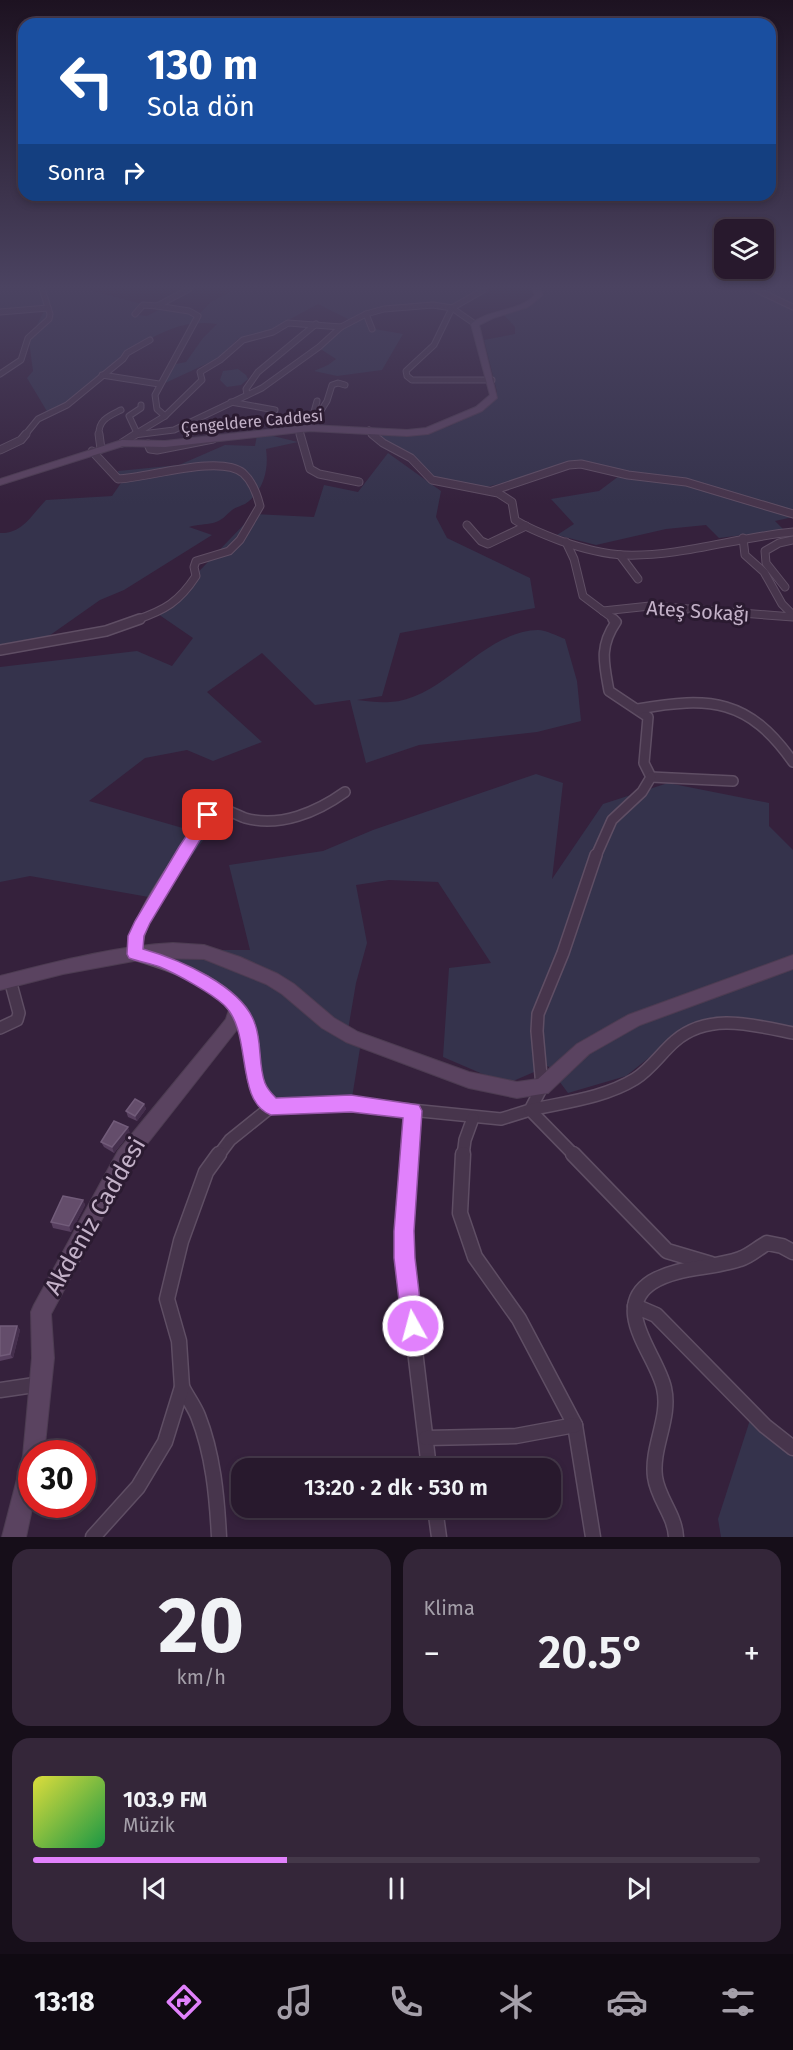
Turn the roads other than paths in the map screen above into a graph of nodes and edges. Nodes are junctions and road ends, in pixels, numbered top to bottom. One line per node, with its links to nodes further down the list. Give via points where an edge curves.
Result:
1 (20, 361): 9 (street)
2 (121, 361): 10 (street)
3 (172, 361): 12 (street)
4 (219, 361): 20 (street, via 200,372 202,380)
5 (272, 361): 14 (street, via 258,372 246,389)
6 (300, 361): 14 (street)
7 (415, 361): 11 (street, via 408,367 407,376 412,380)
8 (486, 361): 11 (main road)
9 (0, 374)
10 (102, 375): 12 (street); 26 (street, via 67,405 38,419)
11 (492, 380): 24 (main road, Çengeldere Caddesi, via 492,400 447,424 419,432)
12 (159, 384): 20 (street, via 155,395 157,409)
13 (345, 385): 21 (street, via 332,385 327,402)
14 (247, 395): 16 (street)
15 (317, 401): 21 (street)
16 (231, 402): 19 (street); 25 (street, via 174,430)
17 (141, 405): 25 (street, via 129,416)
18 (122, 410): 29 (street, via 99,424)
19 (275, 410)
20 (165, 416): 25 (street)
21 (310, 428): 22 (main road, Çengeldere Caddesi); 24 (main road, Çengeldere Caddesi)
22 (299, 429): 27 (main road, Çengeldere Caddesi, via 148,444); 30 (street, via 310,469)
23 (16, 430): 26 (street)
24 (369, 430): 32 (street, via 386,446 411,458 430,479)
25 (137, 433): 27 (street)
26 (24, 434): 28 (street, via 21,440)
27 (122, 443): 29 (main road, Çengeldere Caddesi)
28 (1, 449)
29 (96, 450): 31 (main road, Çengeldere Caddesi); 45 (street, via 122,479 220,465 242,472 255,488 260,506 229,551 196,561 196,576 166,609 106,631)
30 (359, 482)
31 (0, 483)
32 (491, 492): 33 (street, via 581,464 623,475 686,482); 35 (street, via 510,499 515,520)
33 (793, 514)
34 (467, 525): 35 (street, via 488,544)
35 (526, 526): 39 (street)
36 (793, 532): 37 (street)
37 (743, 538): 40 (street); 44 (street, via 745,555 764,572)
38 (793, 540): 42 (street, via 771,545 762,555 764,563)
39 (566, 542): 40 (street); 43 (street, via 583,596)
40 (620, 555): 41 (street)
41 (639, 579)
42 (785, 587)
43 (603, 611): 44 (street, Ateş Sokağı, via 670,606); 46 (street, via 616,622 607,635 603,657 609,691)
44 (793, 616)
45 (0, 650)
46 (638, 709): 47 (street, via 689,703 728,705 758,720); 48 (street, via 648,717 650,725 642,753 643,766)
47 (793, 762)
48 (651, 777): 49 (street); 57 (street, via 642,792 612,820 598,849 538,1014)
49 (733, 781)
50 (345, 792): 51 (street, via 320,808 281,819 250,819 215,805 211,808 143,921 136,936)
51 (135, 954): 53 (main road); 54 (street, via 188,973 230,1000); 57 (main road, via 173,950 218,956 280,984 352,1037 490,1086 517,1090)
52 (793, 962): 57 (main road, via 618,1028 583,1049)
53 (5, 982): 55 (street, via 19,1013 17,1020)
54 (237, 1009): 58 (street, via 247,1024 256,1085); 65 (main road, Akdeniz Caddesi, via 222,1038 125,1158 40,1311)
55 (0, 1028)
56 (793, 1033): 59 (street, via 755,1023 698,1026 676,1039 636,1078 580,1099)
57 (542, 1087): 59 (street)
58 (271, 1107): 60 (street, via 351,1104); 66 (street, via 230,1140 206,1172 181,1241 167,1299 179,1341)
59 (530, 1110): 61 (street, via 501,1119); 63 (street, via 667,1251)
60 (412, 1111): 61 (street); 69 (street, via 405,1258)
61 (473, 1118): 68 (street, via 465,1140 460,1214 475,1257 519,1319)
62 (793, 1252): 63 (street, via 767,1243 741,1259)
63 (711, 1264): 64 (street, via 657,1281 641,1292)
64 (635, 1306): 71 (street, via 656,1315 765,1426); 80 (street, via 633,1320 664,1389 665,1414 658,1435 655,1477 661,1500 675,1522)
65 (41, 1384): 67 (street); 70 (main road, Akdeniz Caddesi)
66 (182, 1387): 76 (street, via 165,1442 138,1487); 77 (street, via 198,1414 206,1444)
67 (0, 1390)
68 (574, 1425): 69 (street, via 516,1436); 79 (street)
69 (426, 1438): 72 (street)
70 (35, 1440)
71 (793, 1448)
72 (428, 1458)
73 (18, 1518): 75 (main road)
74 (436, 1518): 78 (street)
75 (14, 1537)
76 (93, 1537)
77 (219, 1537)
78 (439, 1537)
79 (593, 1537)
80 (676, 1537)

